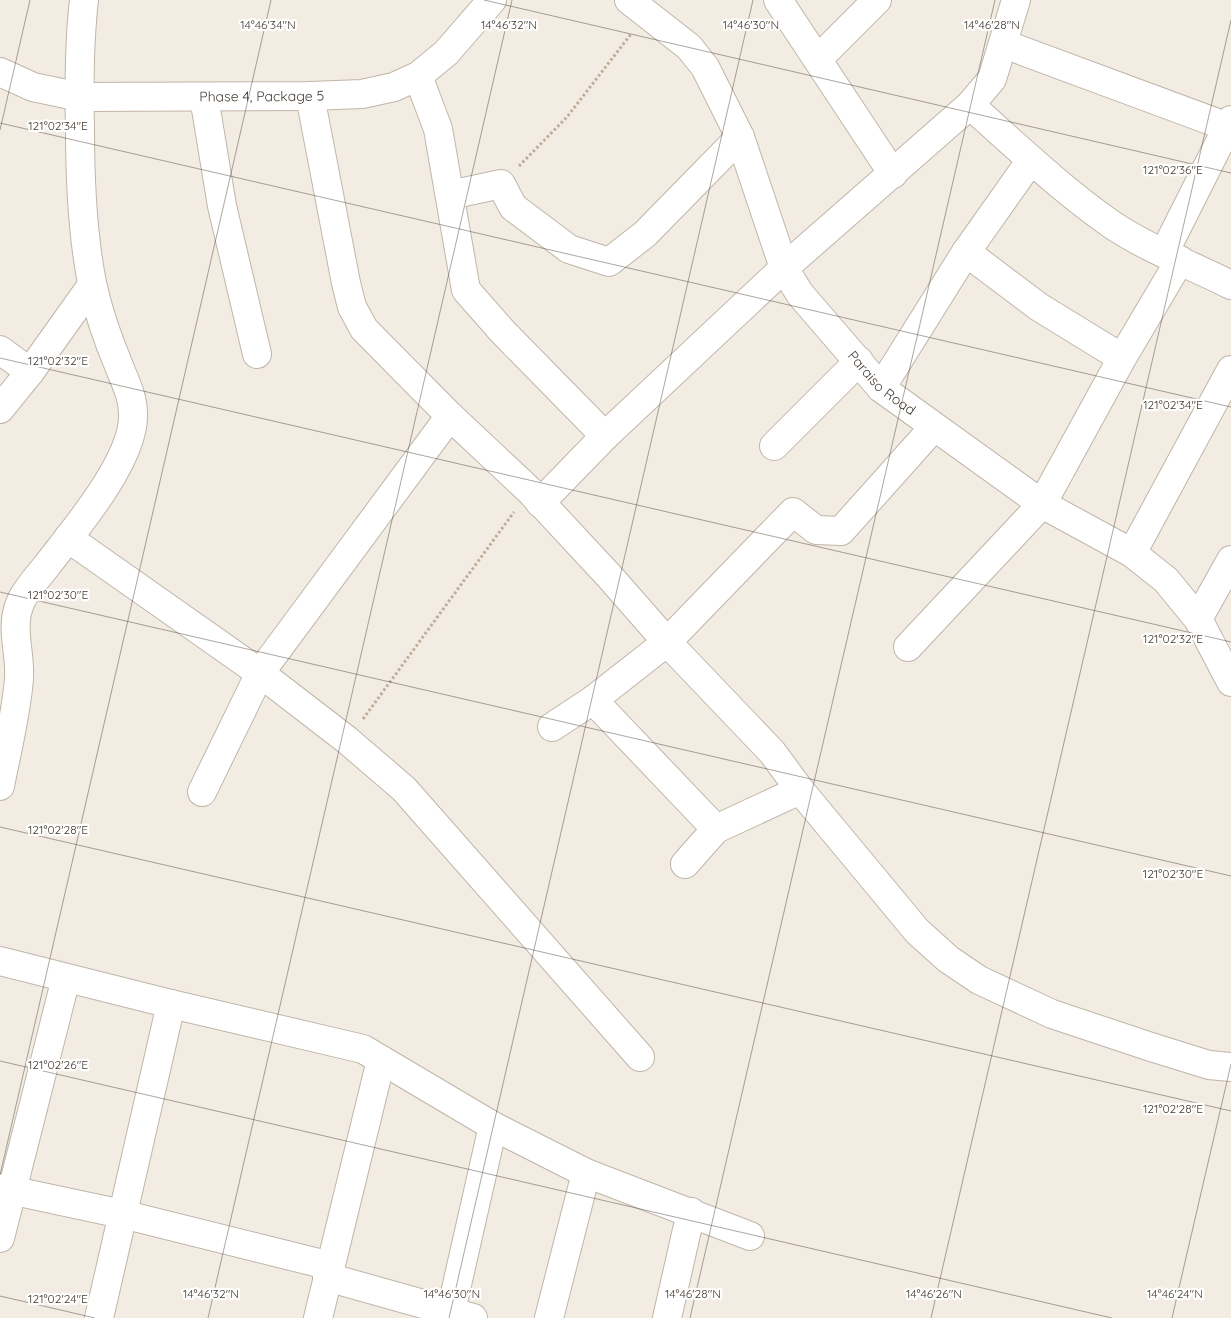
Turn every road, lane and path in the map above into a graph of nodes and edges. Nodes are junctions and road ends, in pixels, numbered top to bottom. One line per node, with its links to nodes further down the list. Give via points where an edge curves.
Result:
1 (84, 0): 12 (street, via 80,36)
2 (492, 0): 10 (street, Phase 4, Package 5, via 446,54)
3 (778, 0): 8 (street)
4 (877, 0): 8 (street)
5 (1016, 0): 7 (street)
6 (638, 7): 16 (street, Paraiso Road, via 689,47 705,67); 19 (path, via 567,117)
7 (1004, 44): 14 (street, via 992,79); 15 (street)
8 (818, 59): 18 (street)
9 (0, 72): 12 (street, Phase 4, Package 5, via 33,87)
10 (418, 76): 11 (street, Phase 4, Package 5, via 394,87 362,94); 20 (street, via 438,129)
11 (310, 96): 13 (street, Phase 4, Package 5); 34 (street, via 352,307 364,329)
12 (80, 97): 13 (street, Phase 4, Package 5); 25 (street, via 82,205)
13 (204, 97): 27 (street, via 222,206)
14 (970, 105): 17 (street); 18 (street)
15 (1229, 123): 22 (street)
16 (740, 137): 19 (street, via 645,234 609,262 569,249 513,207); 23 (street, Paraiso Road)
17 (1031, 160): 21 (street); 22 (street, via 1112,224)
18 (893, 174): 23 (street)
19 (501, 184): 20 (street)
20 (450, 195): 36 (street, via 464,279 471,297)
21 (966, 252): 28 (street, via 1039,306); 32 (street)
22 (1172, 256): 24 (street); 28 (street)
23 (784, 268): 29 (street, Paraiso Road, via 800,294); 36 (street)
24 (1231, 284)
25 (92, 285): 31 (street); 40 (street, via 128,386 132,430 121,462)
26 (0, 350): 31 (street)
27 (257, 354)
28 (1122, 358): 39 (street)
29 (859, 361): 32 (street, Paraiso Road); 37 (street)
30 (1231, 370): 41 (street)
31 (30, 372): 33 (street)
32 (881, 388): 35 (street, Paraiso Road)
33 (0, 409)
34 (450, 416): 38 (street); 47 (street)
35 (934, 427): 39 (street, Paraiso Road); 45 (street, via 840,531 816,530 793,512)
36 (606, 436): 38 (street)
37 (774, 446)
38 (535, 497): 45 (street); 51 (path)
39 (1042, 504): 41 (street, Paraiso Road); 46 (street)
40 (68, 538): 43 (street, via 27,591); 47 (street)
41 (1132, 553): 44 (street, Paraiso Road, via 1166,580)
42 (1231, 560): 44 (street)
43 (8, 607): 52 (street, via 20,663)
44 (1198, 619): 48 (street, Paraiso Road)
45 (667, 642): 49 (street); 53 (street, via 772,752)
46 (908, 647)
47 (260, 673): 51 (street); 54 (street)
48 (1231, 682)
49 (593, 700): 50 (street); 55 (street)
50 (552, 728)
51 (347, 740): 60 (street, via 404,790)
52 (0, 786)
53 (800, 790): 55 (street); 62 (street, via 917,931 948,960 971,975 1052,1014 1209,1065)
54 (202, 792)
55 (716, 829): 56 (street)
56 (684, 864)
57 (0, 961): 58 (street)
58 (66, 978): 59 (street); 65 (street)
59 (171, 1004): 61 (street, via 363,1049); 67 (street)
60 (640, 1057)
61 (381, 1060): 63 (street); 70 (street)
62 (1231, 1067)
63 (493, 1126): 64 (street); 71 (street)
64 (586, 1173): 66 (street); 74 (street)
65 (6, 1190): 67 (street); 69 (street)
66 (690, 1212): 68 (street); 75 (street)
67 (122, 1214): 70 (street); 72 (street)
68 (750, 1236)
69 (0, 1238)
70 (329, 1271): 71 (street); 73 (street)
71 (462, 1315)
72 (99, 1318)
73 (318, 1318)
74 (549, 1318)
75 (667, 1318)

